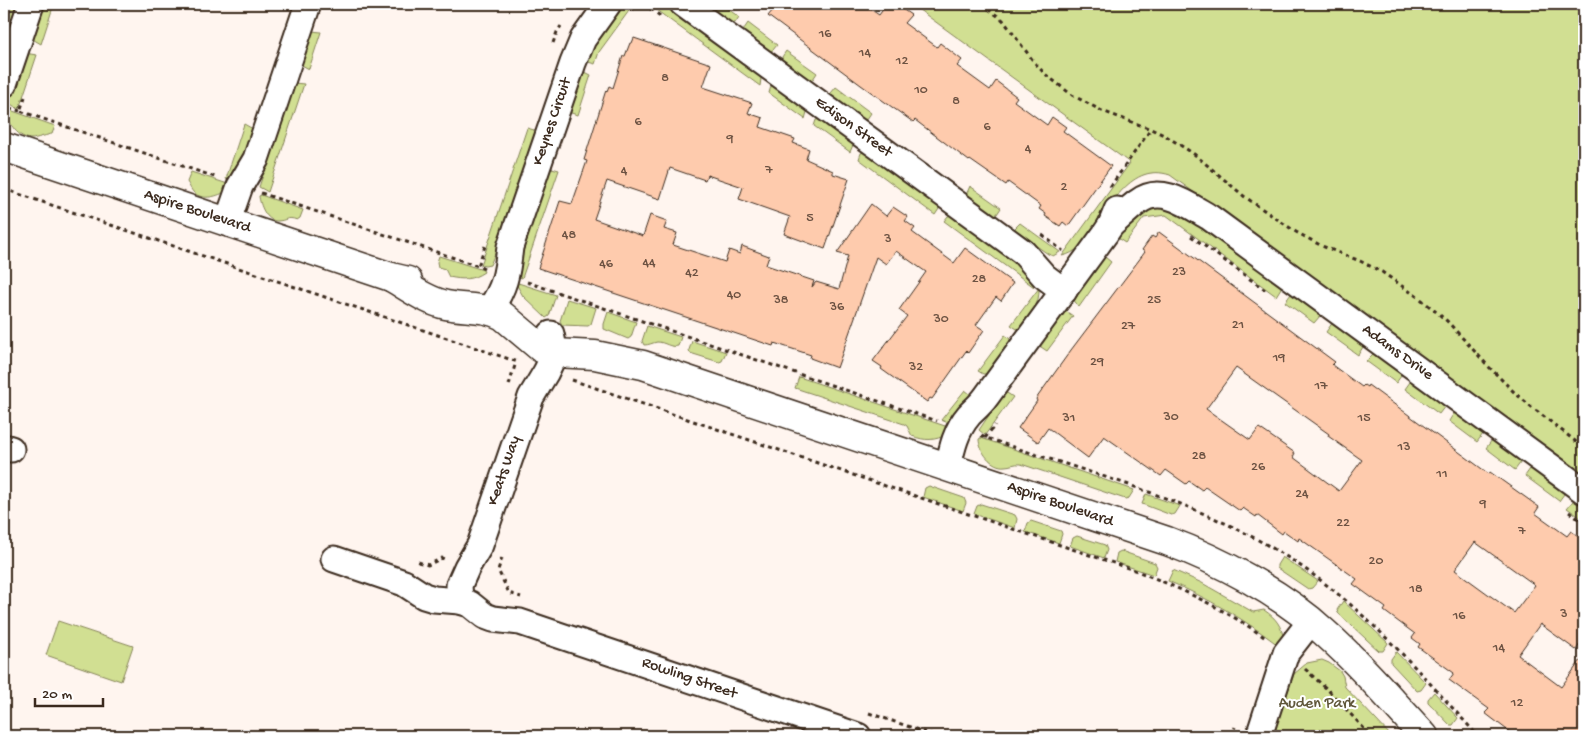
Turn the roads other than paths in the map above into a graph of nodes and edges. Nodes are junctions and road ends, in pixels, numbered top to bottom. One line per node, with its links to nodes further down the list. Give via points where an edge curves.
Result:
1 (31, 4): 5 (street)
2 (308, 4): 7 (street)
3 (608, 4): 9 (street, Keynes Circuit, via 583,39 576,55 510,247 494,272)
4 (683, 4): 8 (street, Edison Street, via 1023,252 1053,264)
5 (4, 84)
6 (4, 147): 7 (street, Aspire Boulevard)
7 (234, 225): 9 (street, Aspire Boulevard, via 391,277 444,305)
8 (1068, 284): 11 (street, Adams Drive, via 989,414 968,416 960,429 952,444); 12 (street, Adams Drive, via 1111,225 1138,201 1151,195 1174,197 1209,216)
9 (489, 291): 10 (street, Aspire Boulevard, via 503,316)
10 (545, 355): 11 (street, Aspire Boulevard, via 595,355 635,361); 14 (street, Keats Way, via 492,548)
11 (956, 470): 15 (street, Aspire Boulevard, via 1194,552 1265,589)
12 (1584, 490)
13 (334, 559): 14 (street, Rowling Street, via 406,571 424,596)
14 (467, 582): 16 (street, Rowling Street, via 470,604 485,616 520,622)
15 (1318, 627): 17 (street, via 1281,665); 18 (street, Aspire Boulevard)
16 (858, 736)
17 (1259, 736)
18 (1424, 736)

